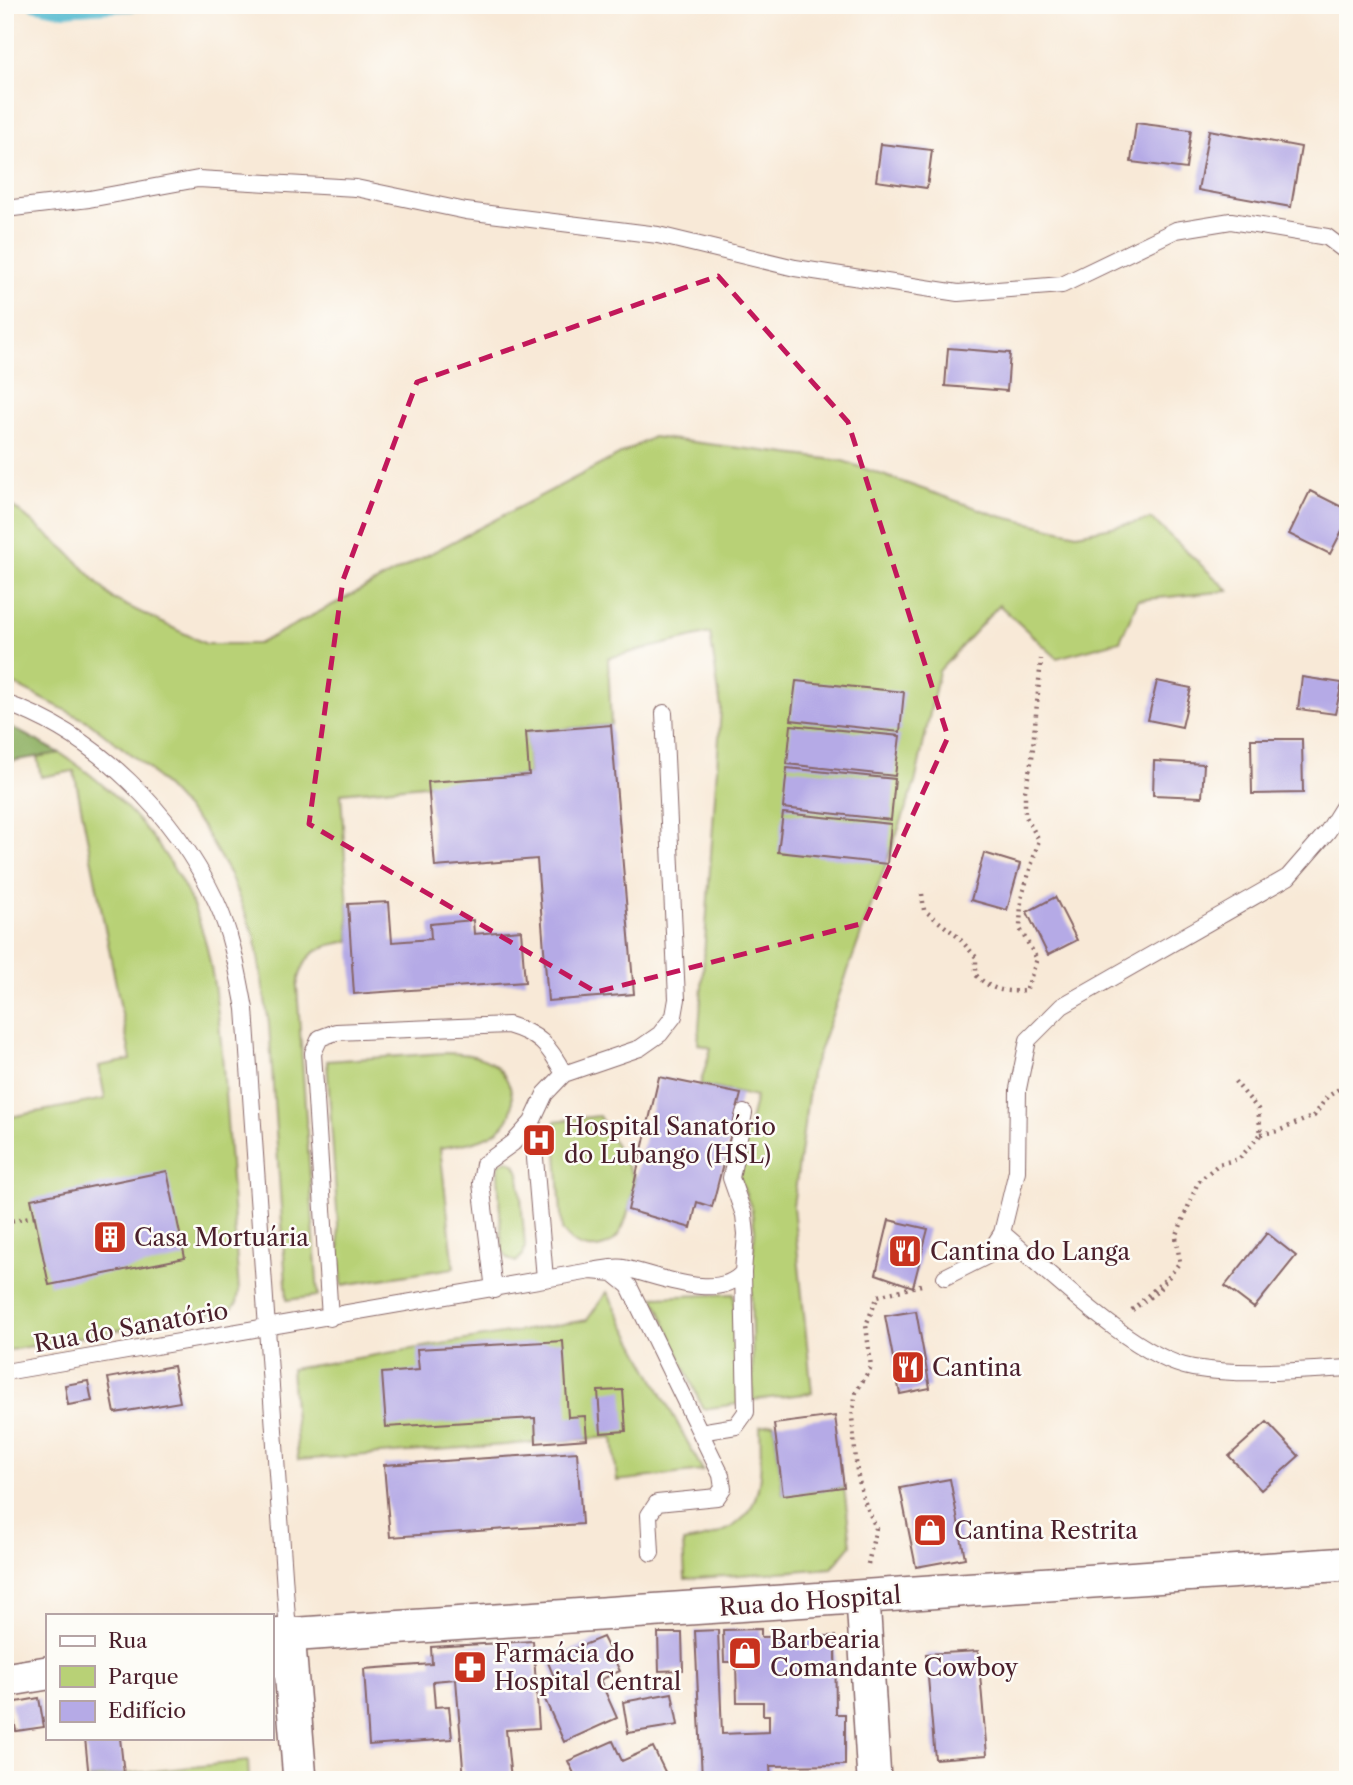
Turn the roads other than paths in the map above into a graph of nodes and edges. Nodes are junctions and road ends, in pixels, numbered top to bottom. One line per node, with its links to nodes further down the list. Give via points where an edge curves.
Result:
1 (5, 209): 2 (lane, via 198,179 356,188 466,211 658,235 795,268 958,293 1062,285 1176,230 1231,221 1326,237)
2 (1348, 253)
3 (5, 703): 16 (lane, via 29,711 85,744 133,785 185,849 216,900 233,945 245,1009)
4 (664, 713): 6 (lane, via 677,999 674,1016 660,1034 640,1048)
5 (1348, 799): 9 (lane, via 1328,831 1288,877 1062,1006 1028,1040 1018,1089 1017,1171)
6 (564, 1074): 8 (lane, via 545,1094); 15 (lane, via 552,1051 531,1031 508,1025 336,1032 320,1038 313,1053)
7 (744, 1113): 11 (lane, via 731,1178 744,1215)
8 (532, 1122): 13 (lane); 14 (lane, via 484,1164 481,1183)
9 (1002, 1233): 12 (lane, via 987,1256); 17 (lane, via 1140,1348 1191,1368)
10 (591, 1271): 11 (lane, Rua do Sanatório, via 622,1268 653,1278 720,1287 736,1281); 13 (lane, Rua do Sanatório); 19 (lane, via 613,1273 629,1286)
11 (743, 1272): 19 (lane, via 746,1412 736,1426)
12 (945, 1278)
13 (545, 1279): 14 (lane, Rua do Sanatório)
14 (494, 1290): 15 (lane, Rua do Sanatório)
15 (330, 1318): 16 (lane, Rua do Sanatório)
16 (265, 1326): 18 (lane, Rua do Sanatório); 23 (lane)
17 (1348, 1368)
18 (5, 1372)
19 (700, 1432): 20 (lane, via 723,1488 717,1497 657,1503 649,1516)
20 (651, 1553)
21 (1348, 1564): 22 (street, Rua do Hospital)
22 (864, 1586): 23 (street, Rua do Hospital); 27 (street)
23 (279, 1634): 26 (street)
24 (46, 1673): 25 (street)
25 (5, 1680)
26 (300, 1780)
27 (874, 1780)

